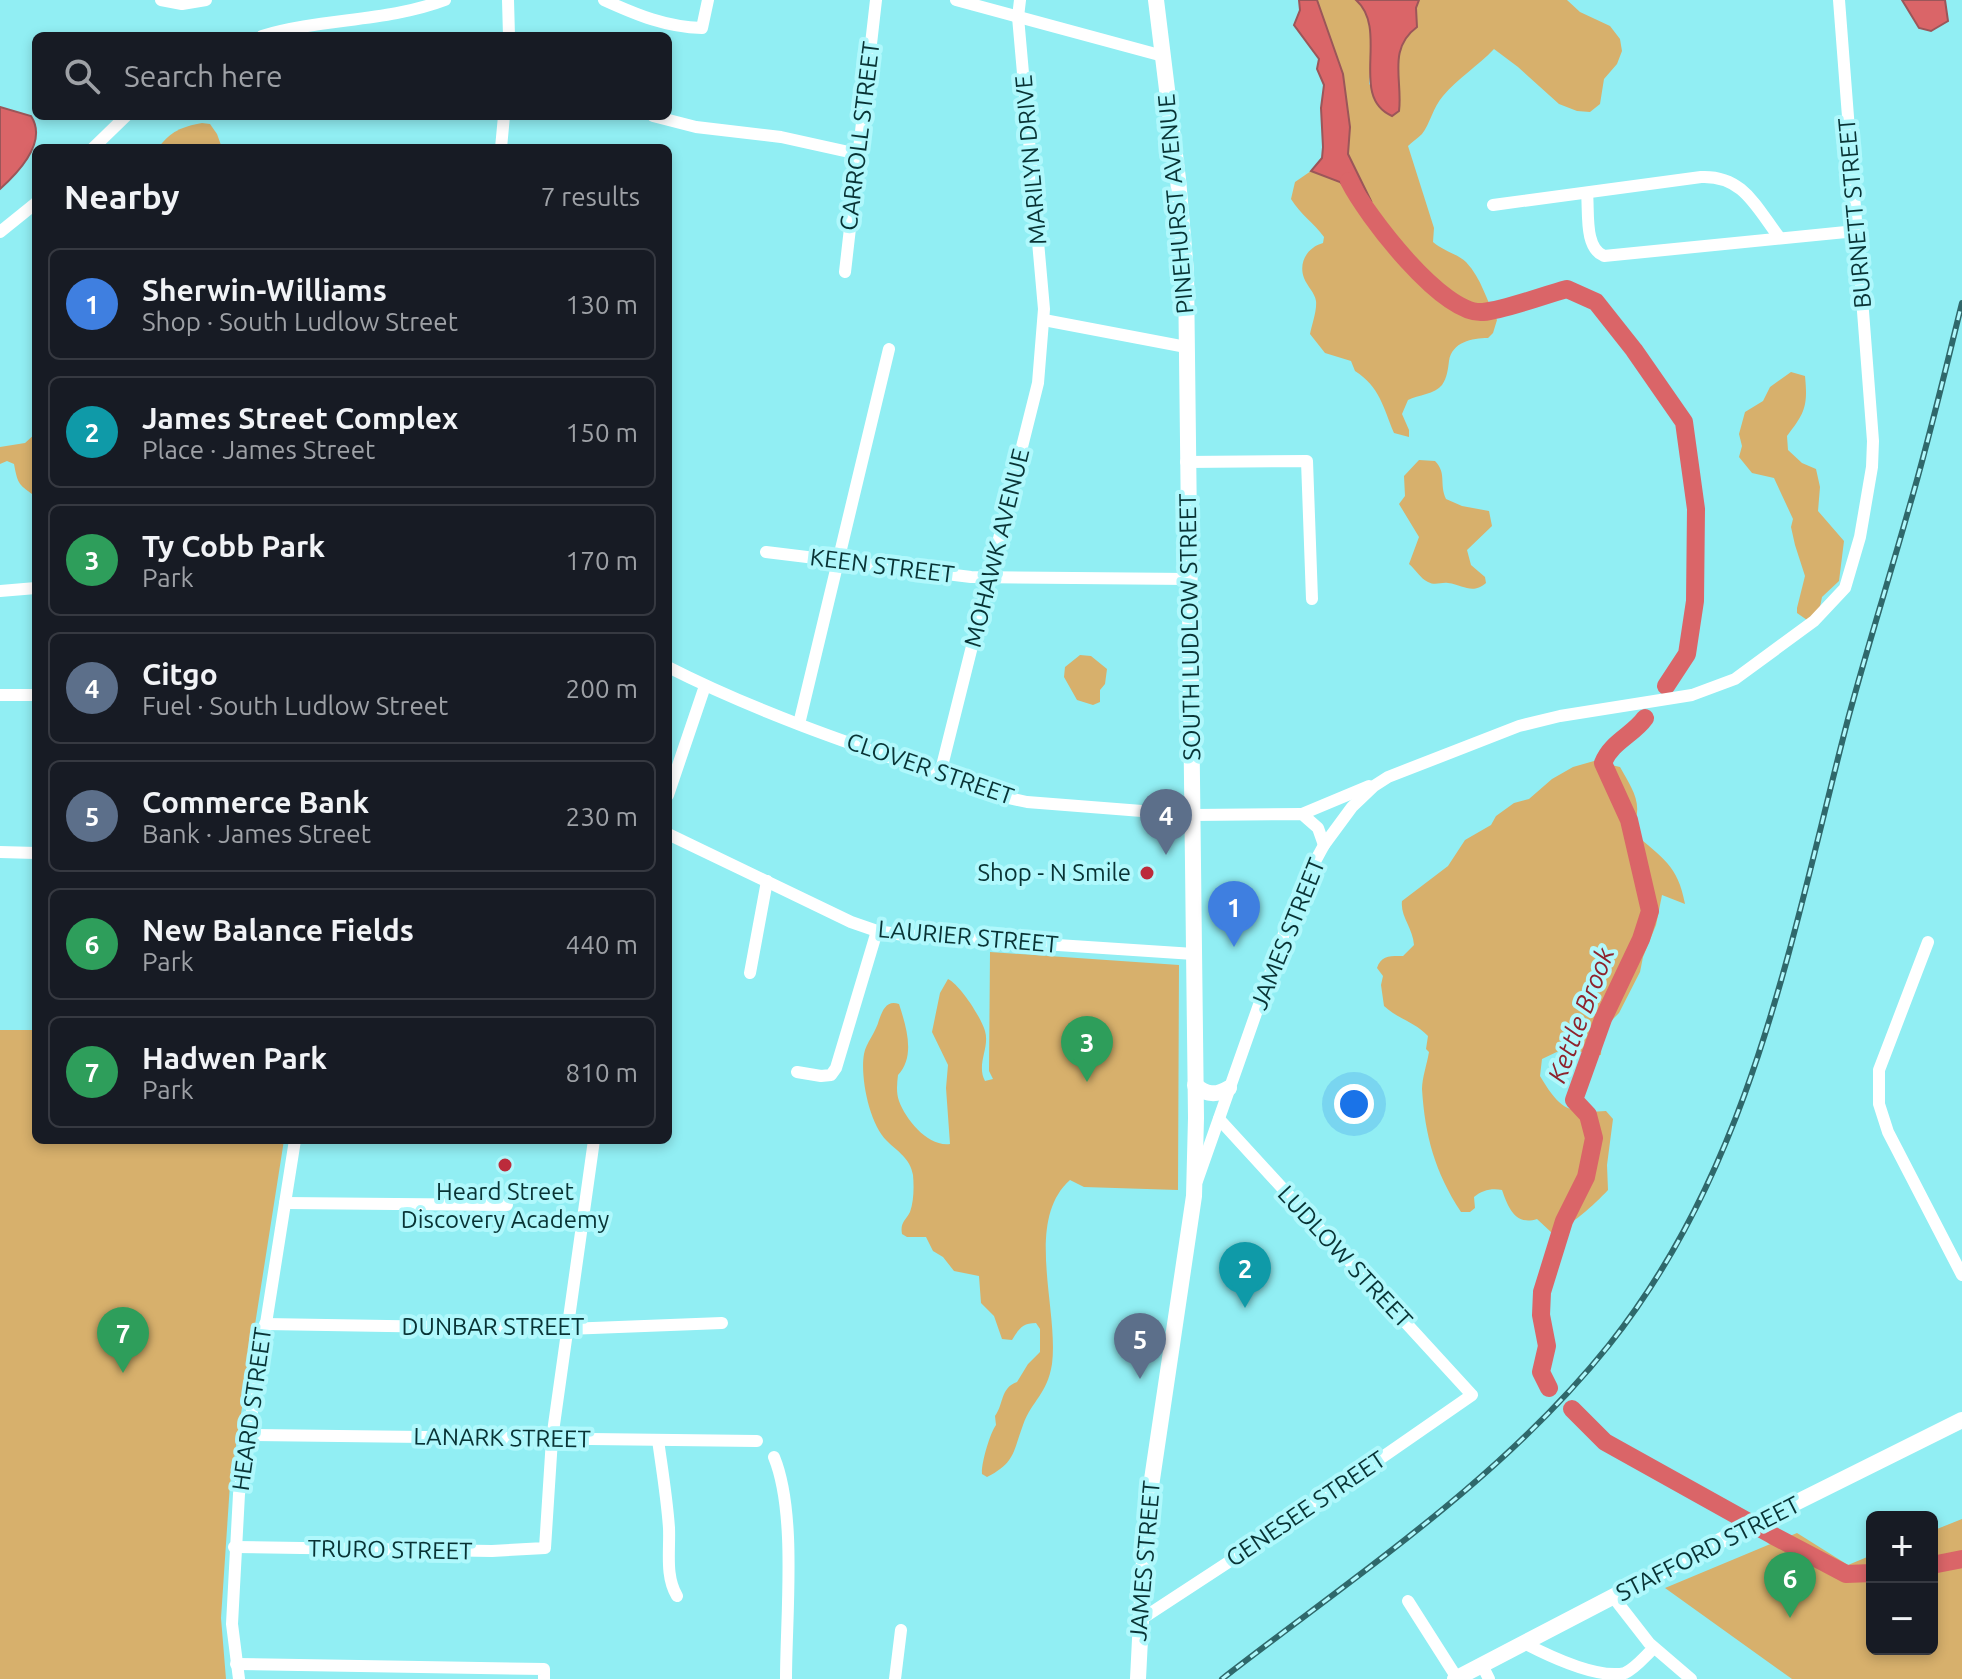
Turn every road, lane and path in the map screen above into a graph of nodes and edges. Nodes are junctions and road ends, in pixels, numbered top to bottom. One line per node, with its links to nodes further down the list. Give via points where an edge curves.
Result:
1 (161, 0): 2 (street)
2 (206, 0)
3 (445, 0): 12 (street)
4 (508, 0): 15 (street)
5 (604, 0): 6 (street, via 669,25 702,28)
6 (708, 0)
7 (876, 0): 22 (street, CARROLL STREET)
8 (956, 0): 13 (street)
9 (1020, 0): 13 (street, MARILYN DRIVE)
10 (1156, 0): 16 (main road, PINEHURST AVENUE)
11 (1839, 0): 26 (street, BURNETT STREET)
12 (410, 5): 14 (street)
13 (1018, 17): 16 (street); 30 (street, MARILYN DRIVE)
14 (279, 32)
15 (509, 32)
16 (1163, 56): 31 (main road, PINEHURST AVENUE, via 1182,221)
17 (122, 120): 20 (street)
18 (504, 120): 21 (street)
19 (669, 120): 22 (street)
20 (97, 144)
21 (501, 144)
22 (858, 154): 29 (street, CARROLL STREET)
23 (1587, 193): 24 (street); 28 (street, via 1725,178 1744,191); 28 (street, via 1591,245 1601,255)
24 (1493, 205)
25 (32, 206): 27 (street)
26 (1856, 231): 28 (street); 34 (street, BURNETT STREET)
27 (0, 232)
28 (1779, 237)
29 (845, 272)
30 (1044, 320): 31 (street); 38 (street, MOHAWK AVENUE, via 1038,383)
31 (1186, 347): 33 (main road, PINEHURST AVENUE)
32 (889, 349): 37 (street)
33 (1186, 409): 35 (main road, SOUTH LUDLOW STREET)
34 (1872, 426): 49 (street, JAMES STREET, via 1871,474 1845,588 1814,621 1735,679 1683,697 1533,722)
35 (1186, 462): 39 (main road, SOUTH LUDLOW STREET); 42 (street, via 1307,461)
36 (766, 552): 37 (street, KEEN STREET)
37 (838, 561): 38 (street, KEEN STREET); 47 (street)
38 (990, 578): 39 (street, KEEN STREET); 48 (street, MOHAWK AVENUE)
39 (1190, 579): 52 (main road, SOUTH LUDLOW STREET)
40 (32, 588): 41 (street)
41 (0, 591)
42 (1312, 599)
43 (672, 669): 44 (street, CLOVER STREET)
44 (705, 686): 47 (street, CLOVER STREET); 50 (street)
45 (0, 695): 46 (street)
46 (32, 695)
47 (799, 724): 48 (street, CLOVER STREET)
48 (940, 774): 52 (street, CLOVER STREET, via 1027,802)
49 (1386, 778): 51 (street, CLOVER STREET); 54 (street, JAMES STREET, via 1352,807)
50 (672, 780)
51 (1302, 814): 52 (street, CLOVER STREET); 54 (street)
52 (1193, 815): 60 (main road, SOUTH LUDLOW STREET)
53 (672, 836): 57 (street, LAURIER STREET)
54 (1324, 845): 64 (street, JAMES STREET, via 1289,916)
55 (0, 852): 56 (street)
56 (32, 853)
57 (767, 881): 58 (street, LAURIER STREET); 61 (street)
58 (877, 931): 60 (street, LAURIER STREET); 62 (street, via 836,1068 831,1075)
59 (1928, 942): 71 (street, via 1879,1070 1879,1104 1888,1132)
60 (1194, 954): 63 (main road, SOUTH LUDLOW STREET)
61 (750, 973)
62 (797, 1072)
63 (1195, 1085): 64 (main road, via 1208,1093); 68 (main road, SOUTH LUDLOW STREET)
64 (1229, 1088): 65 (street, JAMES STREET)
65 (1219, 1119): 68 (street, JAMES STREET); 76 (street, LUDLOW STREET)
66 (294, 1144): 69 (street, HEARD STREET)
67 (593, 1144): 75 (street)
68 (1195, 1188): 87 (main road, JAMES STREET, via 1147,1511)
69 (285, 1203): 70 (street); 74 (street, HEARD STREET)
70 (507, 1205)
71 (1956, 1249): 72 (street)
72 (1962, 1275)
73 (722, 1323): 75 (street, DUNBAR STREET)
74 (265, 1324): 75 (street, DUNBAR STREET); 78 (street, HEARD STREET)
75 (567, 1329): 79 (street)
76 (1472, 1395): 87 (street, GENESEE STREET)
77 (1962, 1420): 85 (main road, STAFFORD STREET)
78 (246, 1435): 79 (street, LANARK STREET); 83 (street, HEARD STREET)
79 (552, 1439): 80 (street, LANARK STREET); 83 (street, TRURO STREET, via 545,1548)
80 (658, 1440): 81 (street, LANARK STREET); 84 (street, via 669,1572)
81 (757, 1441)
82 (774, 1457): 96 (street, via 787,1531)
83 (234, 1547): 91 (street, HEARD STREET)
84 (677, 1596)
85 (1614, 1598): 89 (main road, STAFFORD STREET); 90 (street)
86 (1408, 1601): 94 (street)
87 (1140, 1620): 98 (main road, JAMES STREET)
88 (901, 1630): 97 (street)
89 (1524, 1643): 90 (street, via 1564,1664 1611,1677 1632,1670); 92 (main road, STAFFORD STREET)
90 (1654, 1648): 99 (street)
91 (236, 1664): 93 (street); 95 (street, HEARD STREET)
92 (1486, 1672): 94 (main road, STAFFORD STREET)
93 (544, 1674)
94 (1456, 1678)
95 (239, 1679)
96 (786, 1679)
97 (895, 1679)
98 (1138, 1679)
99 (1691, 1679)

